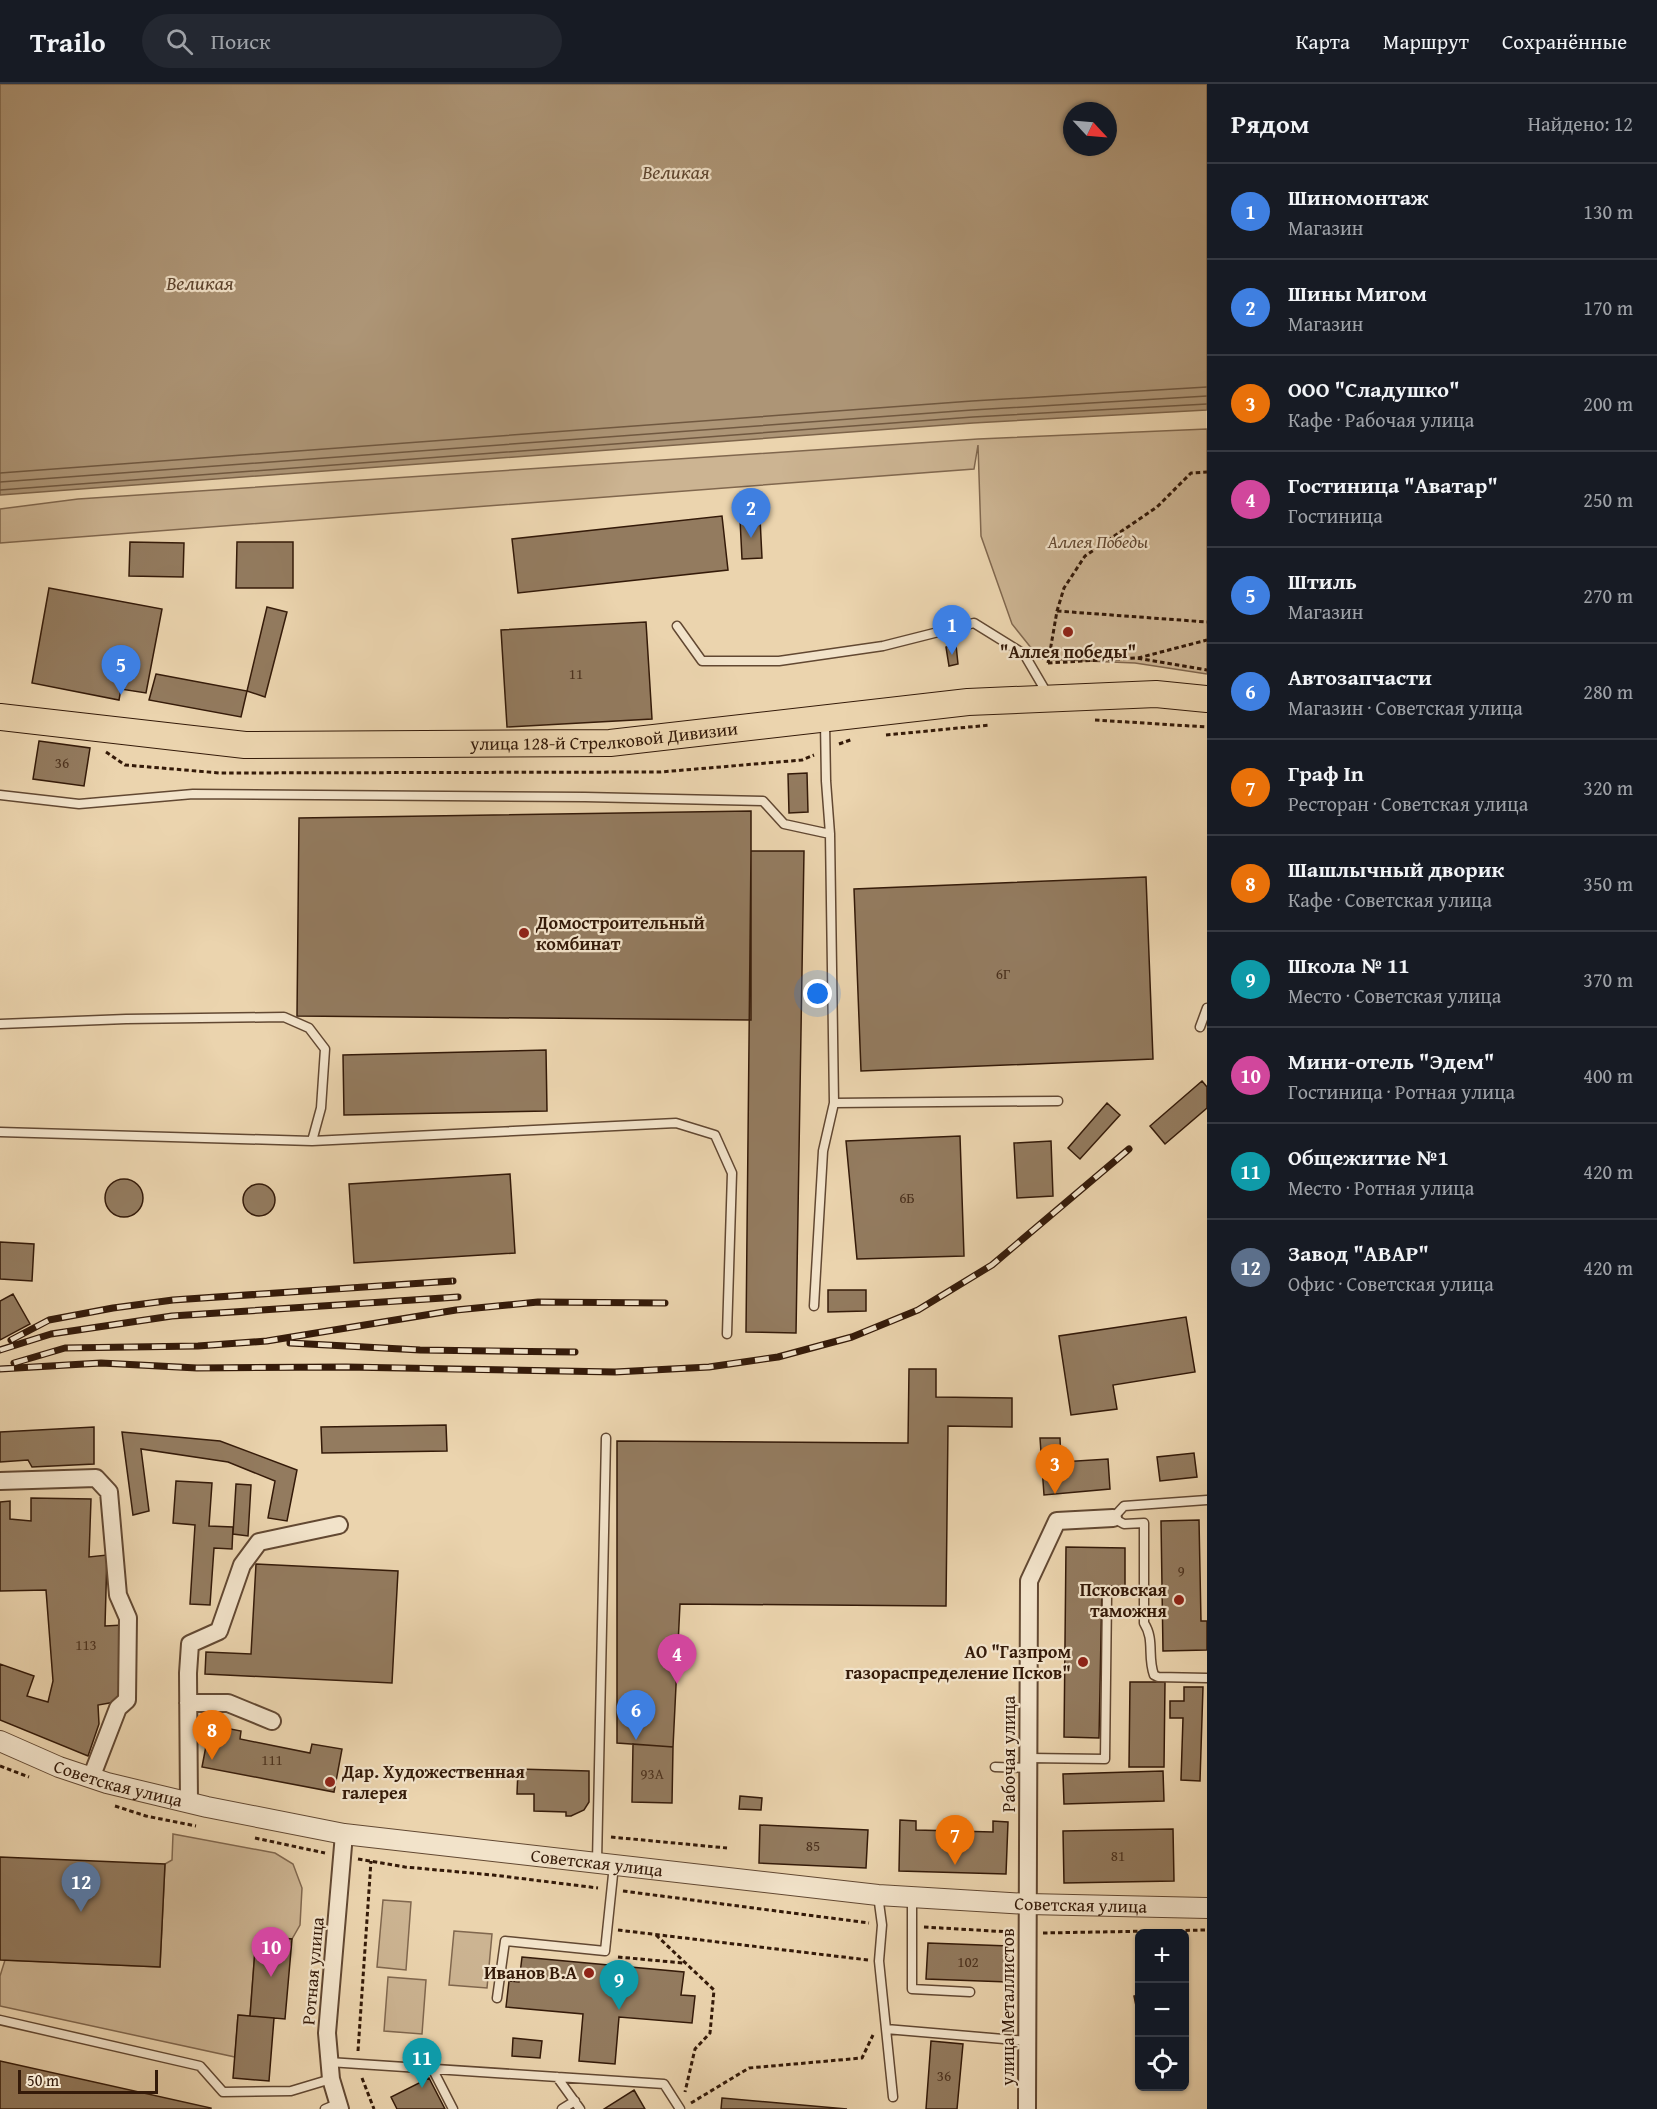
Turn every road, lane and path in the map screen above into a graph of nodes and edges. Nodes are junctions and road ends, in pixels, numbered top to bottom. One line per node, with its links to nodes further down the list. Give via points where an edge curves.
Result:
1 (1207, 472): 2 (path, via 1191,473 1157,507 1085,556 1064,588)
2 (1058, 611): 3 (path); 7 (path)
3 (1207, 622)
4 (677, 626): 9 (lane, via 702,661 779,661 883,646 974,623 1024,654)
5 (1207, 640): 6 (path)
6 (1136, 658): 7 (path); 8 (path)
7 (1048, 663): 9 (path)
8 (1207, 670)
9 (1046, 690): 10 (main road, улица 128-й Стрелковой Дивизии); 12 (main road, улица 128-й Стрелковой Дивизии)
10 (1207, 699)
11 (0, 717): 12 (main road, улица 128-й Стрелковой Дивизии, via 245,745 610,742)
12 (825, 718): 14 (lane)
13 (0, 795): 14 (lane, via 79,804 193,794 763,801 784,824)
14 (830, 834): 19 (lane)
15 (1207, 1008): 17 (lane)
16 (0, 1024): 21 (lane, via 284,1017 309,1028 325,1049 321,1108)
17 (1200, 1027)
18 (1058, 1101): 19 (lane)
19 (834, 1103): 22 (lane, via 823,1151)
20 (0, 1132): 21 (lane)
21 (312, 1141): 23 (lane, via 676,1123 715,1135 732,1173)
22 (814, 1306)
23 (728, 1334)
24 (606, 1438): 39 (lane)
25 (0, 1481): 36 (street, via 96,1478 109,1492 118,1595 128,1618 128,1700 117,1708)
26 (1207, 1500): 27 (lane, via 1124,1506)
27 (1113, 1518): 30 (lane, via 1124,1524 1144,1523 1144,1623 1150,1632 1150,1665 1154,1675); 34 (street, Рабочая улица, via 1057,1521 1029,1581)
28 (339, 1525): 31 (street, via 259,1542 242,1565 219,1631 190,1644)
29 (1107, 1597): 34 (lane, via 1105,1759)
30 (1207, 1678)
31 (188, 1703): 32 (street, via 228,1702); 37 (street)
32 (272, 1721)
33 (0, 1741): 36 (street, Советская улица)
34 (1029, 1763): 35 (lane); 45 (street, Рабочая улица)
35 (995, 1767)
36 (91, 1778): 37 (street, Советская улица)
37 (189, 1803): 38 (street, Советская улица)
38 (344, 1834): 42 (street, Советская улица); 57 (street, Ротная улица, via 327,2033)
39 (597, 1836): 40 (path); 42 (lane)
40 (727, 1848)
41 (371, 1861): 58 (path)
42 (605, 1864): 43 (street, Советская улица); 47 (lane)
43 (878, 1895): 44 (street, Советская улица); 50 (lane, via 882,1925)
44 (912, 1897): 45 (street, Советская улица); 52 (lane, via 912,1989)
45 (1028, 1904): 46 (street, Советская улица); 56 (street, улица Металлистов)
46 (1207, 1908)
47 (607, 1928): 48 (path); 49 (lane)
48 (655, 1934): 50 (path); 51 (path)
49 (605, 1951): 51 (path, via 616,1956); 53 (lane, via 505,1941)
50 (879, 1961): 55 (lane)
51 (685, 1963): 63 (path, via 714,1990 710,2034 695,2049)
52 (970, 1992)
53 (497, 1998)
54 (0, 2020): 61 (lane, via 200,2066 223,2092 291,2091)
55 (886, 2029): 56 (lane); 62 (lane); 70 (path, via 873,2036 862,2058 749,2068)
56 (1027, 2041): 71 (street, улица Металлистов)
57 (329, 2062): 58 (lane); 61 (street, Ротная улица)
58 (357, 2064): 59 (lane); 66 (path)
59 (432, 2068): 60 (lane); 67 (lane)
60 (557, 2077): 64 (lane); 70 (lane, via 664,2084)
61 (331, 2079): 65 (street, Ротная улица)
62 (893, 2097)
63 (684, 2098)
64 (574, 2101): 68 (lane); 69 (lane)
65 (334, 2107)
66 (374, 2109)
67 (453, 2109)
68 (562, 2109)
69 (580, 2109)
70 (681, 2109)
71 (1027, 2109)

